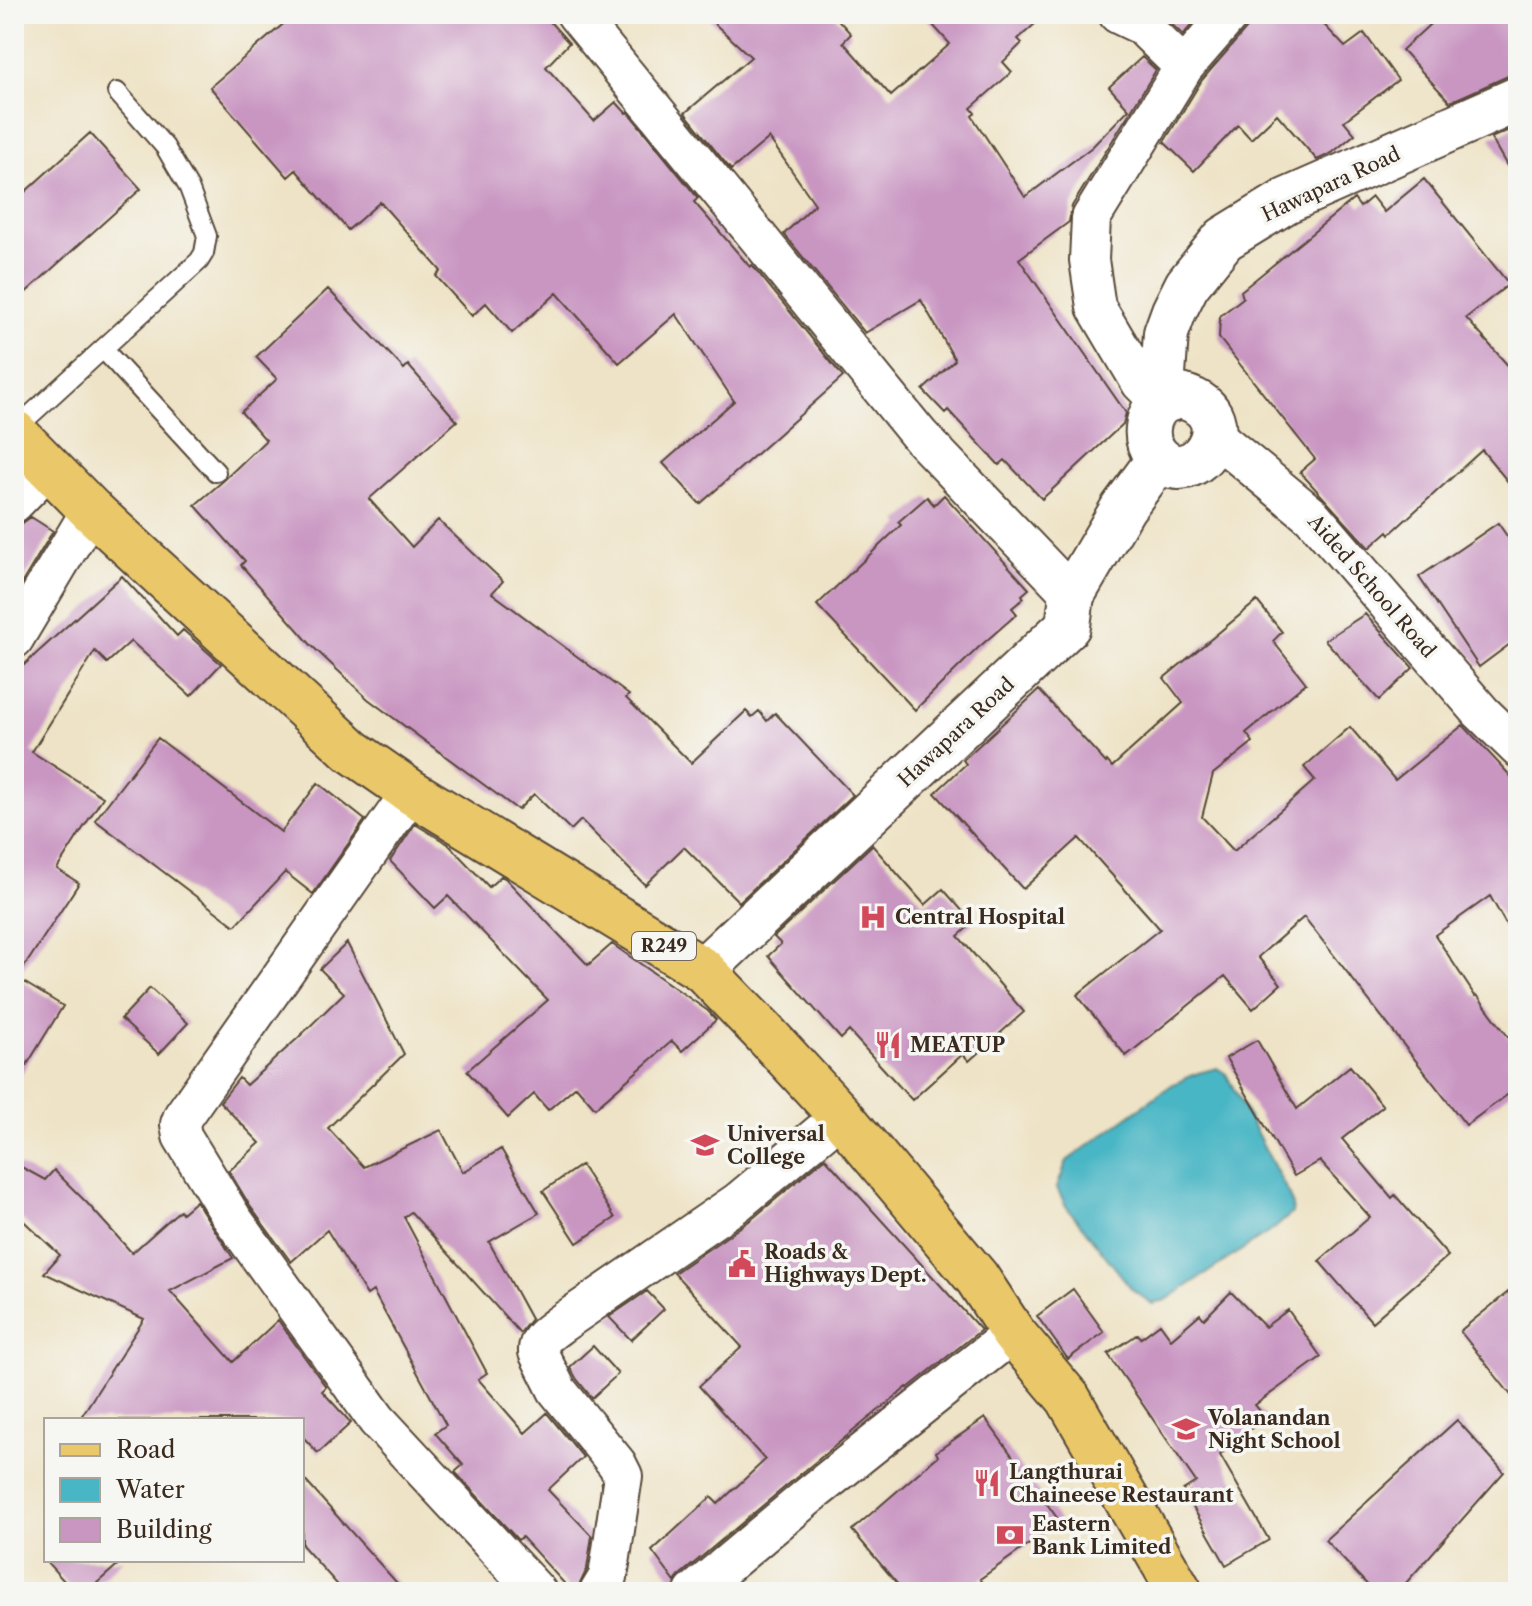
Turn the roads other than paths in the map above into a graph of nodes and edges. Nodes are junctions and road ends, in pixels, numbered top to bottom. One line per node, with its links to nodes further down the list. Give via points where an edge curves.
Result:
1 (576, 14): 16 (street, via 920,436)
2 (1118, 14): 4 (street, via 1141,25)
3 (1230, 14): 4 (street)
4 (1184, 67): 8 (street, via 1091,218 1089,260 1096,307 1141,383)
5 (117, 92): 7 (lane, via 165,147 189,188 207,236 199,261)
6 (1518, 99): 8 (street, Hawapara Road, via 1286,201 1224,239 1187,285 1174,311 1166,333)
7 (103, 349): 9 (lane); 13 (lane)
8 (1161, 403): 10 (street, via 1181,396 1192,399 1211,417); 11 (street, via 1148,428 1148,441)
9 (14, 431): 12 (main road, R249)
10 (1215, 436): 11 (street, via 1209,450 1189,466); 18 (street, Aided School Road, via 1312,516)
11 (1159, 459): 16 (street, Hawapara Road)
12 (48, 468): 14 (street); 15 (main road, R249)
13 (216, 472)
14 (14, 503)
15 (91, 510): 17 (street); 19 (main road, R249, via 352,751)
16 (1072, 595): 20 (street, Hawapara Road, via 1068,626)
17 (14, 639)
18 (1518, 748)
19 (411, 792): 20 (main road, R249); 23 (street, via 180,1124 191,1153 232,1218 377,1420)
20 (703, 970): 21 (main road, R249)
21 (841, 1116): 22 (main road, R249, via 977,1278); 24 (street, via 738,1202 540,1340 538,1352 557,1390 623,1476 608,1577)
22 (1013, 1333): 25 (street); 26 (main road, R249, via 1068,1398)
23 (537, 1592)
24 (599, 1592)
25 (694, 1592)
26 (1180, 1592)

